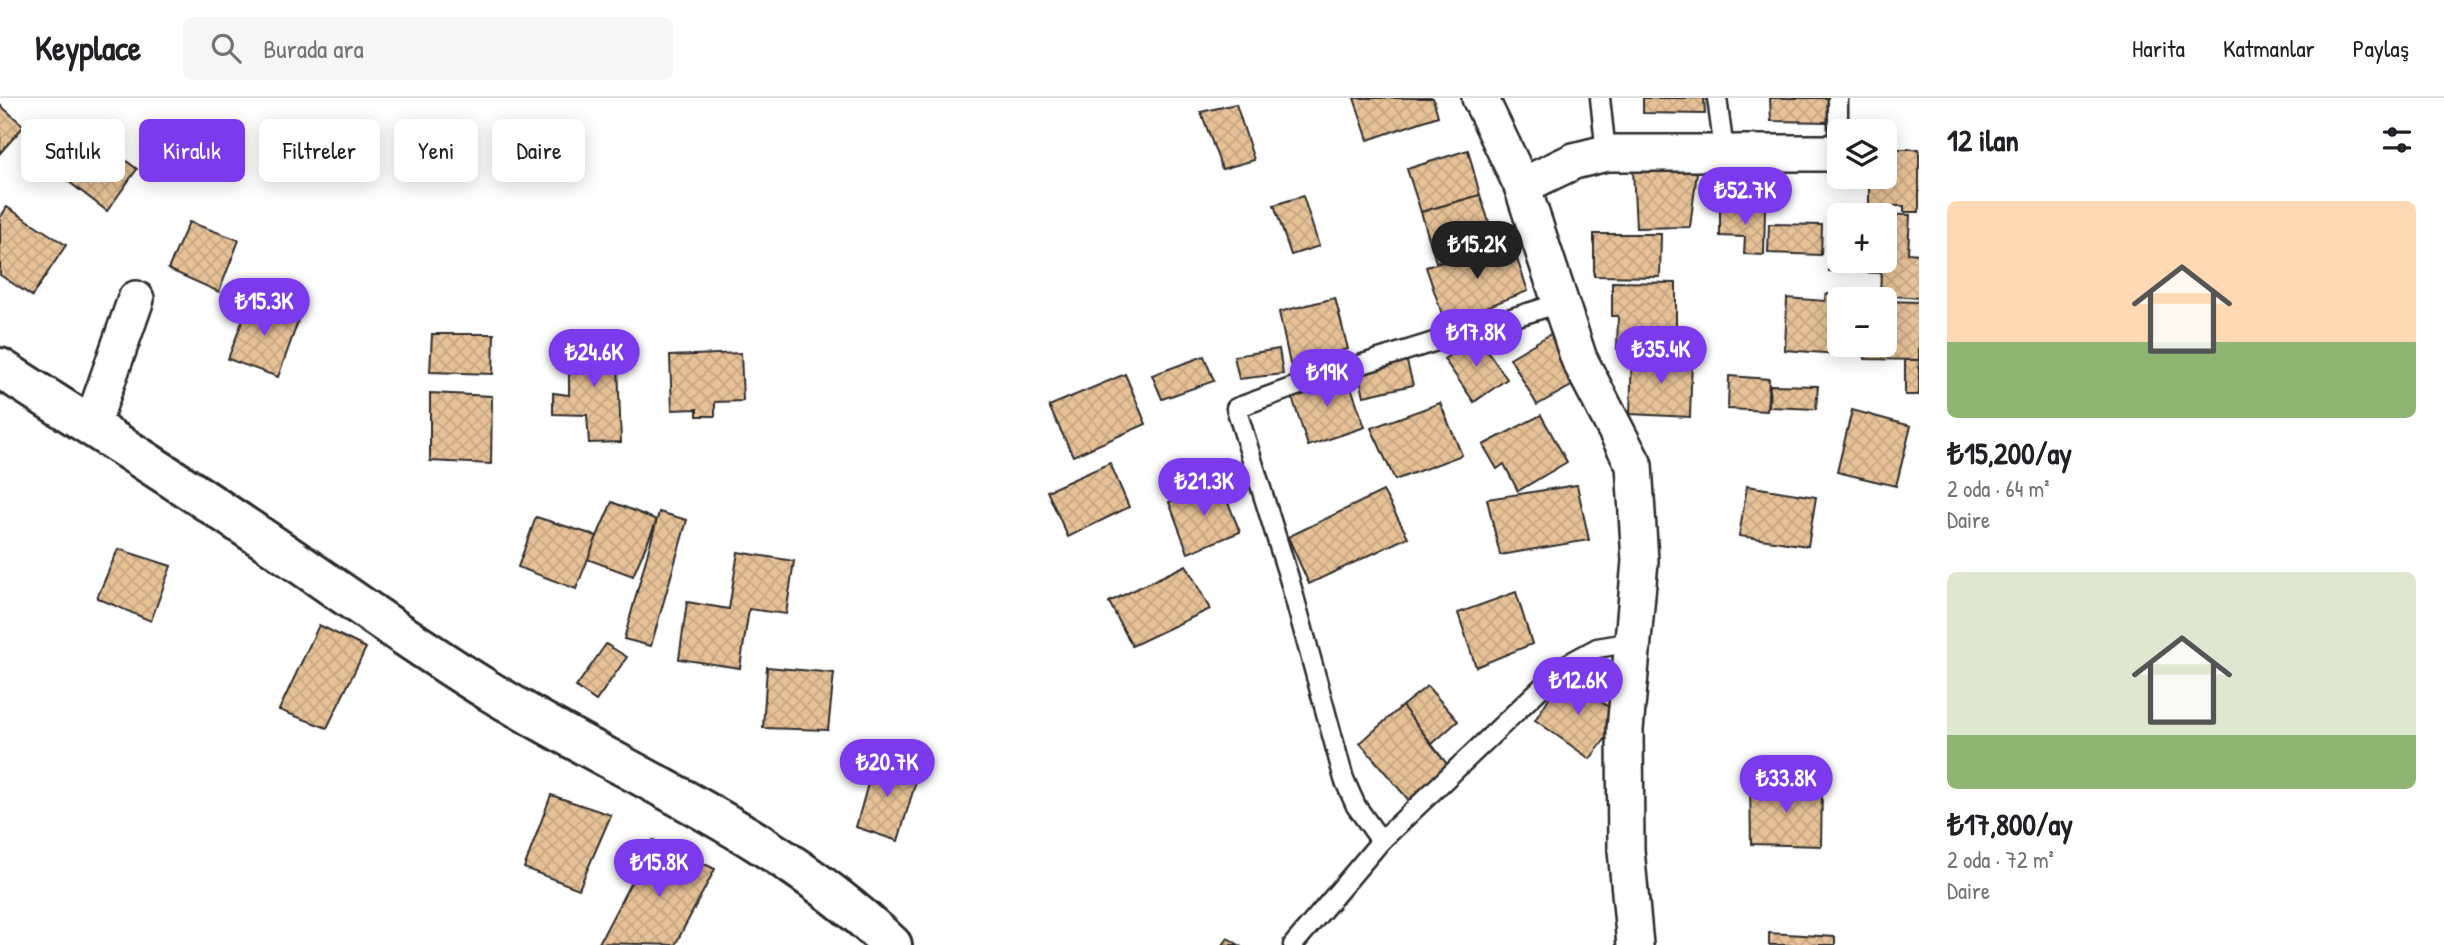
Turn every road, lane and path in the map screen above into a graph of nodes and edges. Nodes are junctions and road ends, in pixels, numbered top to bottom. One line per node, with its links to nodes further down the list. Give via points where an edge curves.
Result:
1 (1480, 98): 9 (street)
2 (1600, 98): 7 (lane)
3 (1717, 98): 6 (lane)
4 (1838, 98): 5 (lane)
5 (1838, 119)
6 (1724, 151): 7 (street); 8 (street)
7 (1606, 153): 9 (street, via 1574,161)
8 (1827, 153)
9 (1522, 186): 11 (street)
10 (136, 299): 13 (street)
11 (1560, 303): 14 (street, via 1578,359 1634,465 1640,561); 15 (lane, via 1236,408 1344,779 1356,806)
12 (0, 368): 13 (street)
13 (91, 427): 16 (street, via 489,691 752,838 821,885)
14 (1633, 642): 15 (lane, via 1597,648 1564,666); 18 (street, via 1625,757 1626,850)
15 (1381, 841): 17 (lane)
16 (892, 945)
17 (1293, 945)
18 (1635, 945)

